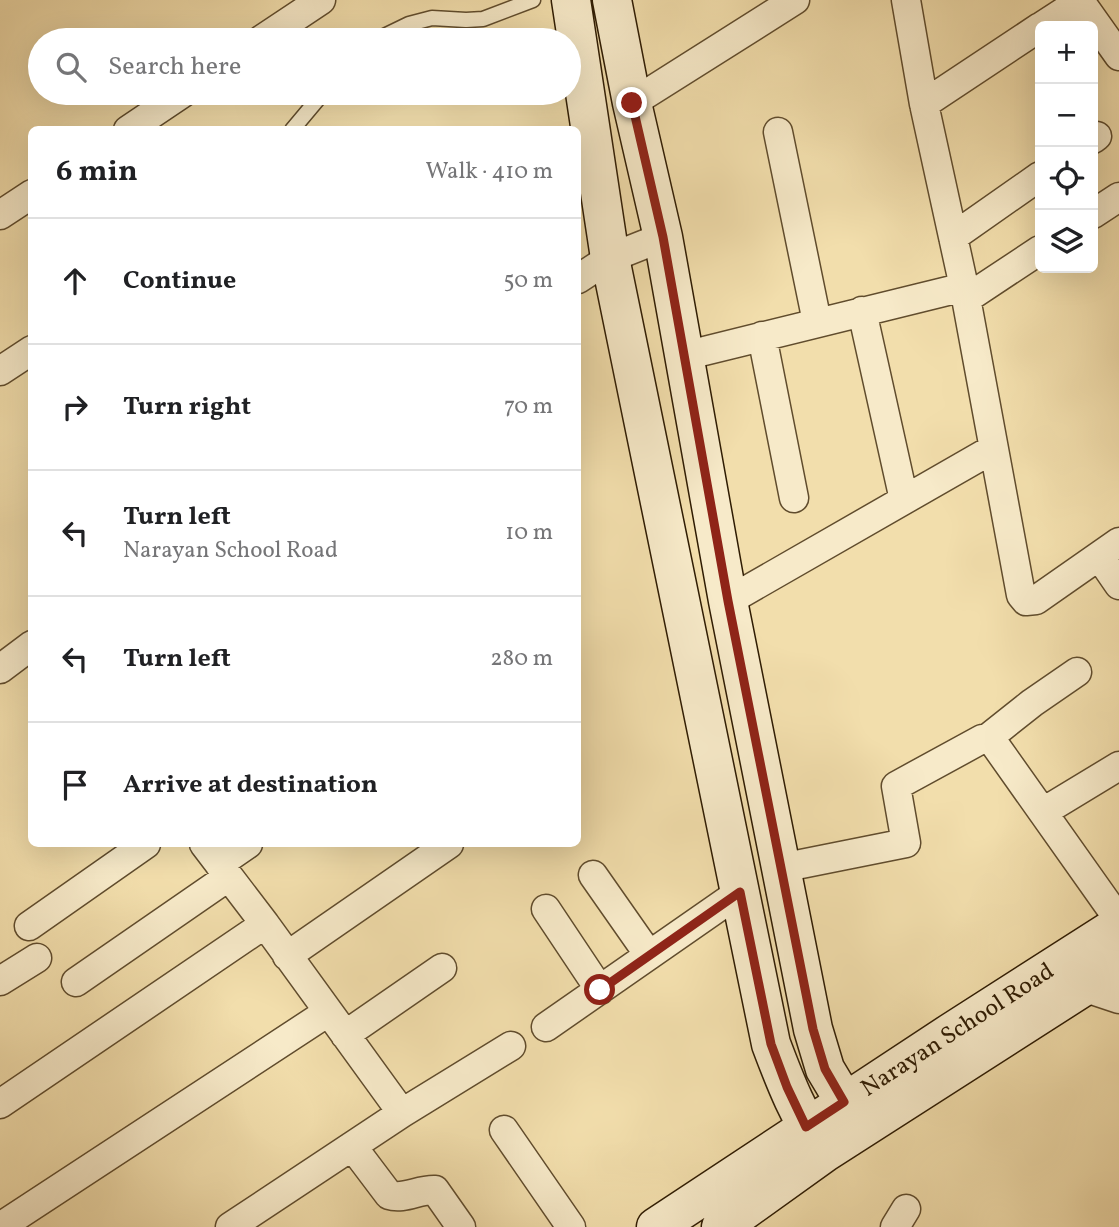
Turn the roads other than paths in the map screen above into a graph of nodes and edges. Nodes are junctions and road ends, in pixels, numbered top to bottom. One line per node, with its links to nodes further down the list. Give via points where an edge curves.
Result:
1 (321, 0): 9 (street)
2 (533, 0): 10 (lane, via 483,19 432,18)
3 (571, 0): 11 (street)
4 (612, 0): 15 (street)
5 (795, 0): 15 (street)
6 (905, 0): 16 (street)
7 (1081, 1): 8 (street); 13 (street)
8 (1050, 21)
9 (279, 28)
10 (401, 28)
11 (575, 28)
12 (1035, 31): 16 (street)
13 (1119, 57)
14 (581, 66): 30 (street)
15 (632, 103): 27 (street)
16 (924, 104): 28 (street)
17 (165, 105): 19 (street)
18 (313, 105): 20 (lane)
19 (134, 126)
20 (295, 126)
21 (778, 132): 34 (street)
22 (1035, 180): 28 (street)
23 (28, 196): 25 (street)
24 (1119, 197): 26 (street)
25 (3, 207)
26 (1098, 211)
27 (663, 237): 30 (street); 37 (street)
28 (953, 237): 32 (street)
29 (1035, 253): 32 (street)
30 (610, 258): 31 (street); 57 (street)
31 (581, 277)
32 (965, 293): 33 (street); 39 (street)
33 (862, 311): 34 (street); 41 (street)
34 (817, 322): 35 (street)
35 (762, 336): 37 (street); 40 (street)
36 (28, 353): 38 (street)
37 (684, 356): 44 (street)
38 (0, 371)
39 (993, 449): 41 (street); 42 (street, via 1021,595 1026,601 1035,600)
40 (793, 498)
41 (904, 500): 44 (street)
42 (1109, 549): 43 (street)
43 (1119, 585)
44 (728, 601): 55 (street)
45 (28, 648): 46 (street)
46 (0, 668)
47 (1077, 672): 48 (street)
48 (988, 738): 50 (street); 55 (street, via 896,786 906,843)
49 (1119, 766): 50 (street)
50 (1043, 812): 59 (street)
51 (142, 847): 61 (street)
52 (243, 847): 54 (street)
53 (445, 847): 63 (street)
54 (217, 862): 60 (street); 68 (street)
55 (781, 868): 78 (street, via 813,1029 825,1069)
56 (593, 875): 62 (street)
57 (740, 892): 62 (street); 80 (street, via 771,1044)
58 (546, 909): 70 (street)
59 (1119, 923): 78 (street, Narayan School Road)
60 (265, 924): 63 (street); 76 (street)
61 (29, 926)
62 (649, 955): 70 (street)
63 (288, 956): 72 (street)
64 (37, 958): 67 (street)
65 (1119, 962): 69 (street)
66 (442, 968): 74 (street)
67 (0, 981)
68 (76, 982)
69 (1083, 987): 71 (street); 78 (street)
70 (600, 990): 73 (street)
71 (1119, 999)
72 (328, 1012): 74 (street); 83 (street)
73 (546, 1027)
74 (345, 1035): 77 (street)
75 (511, 1046): 77 (street)
76 (0, 1104)
77 (402, 1113): 81 (street)
78 (853, 1116): 80 (street)
79 (504, 1130): 86 (street)
80 (815, 1140): 82 (street)
81 (352, 1146): 84 (street); 85 (street, via 389,1195 435,1189)
82 (717, 1215): 87 (street)
83 (0, 1227)
84 (230, 1227)
85 (461, 1227)
86 (571, 1227)
87 (656, 1227)

